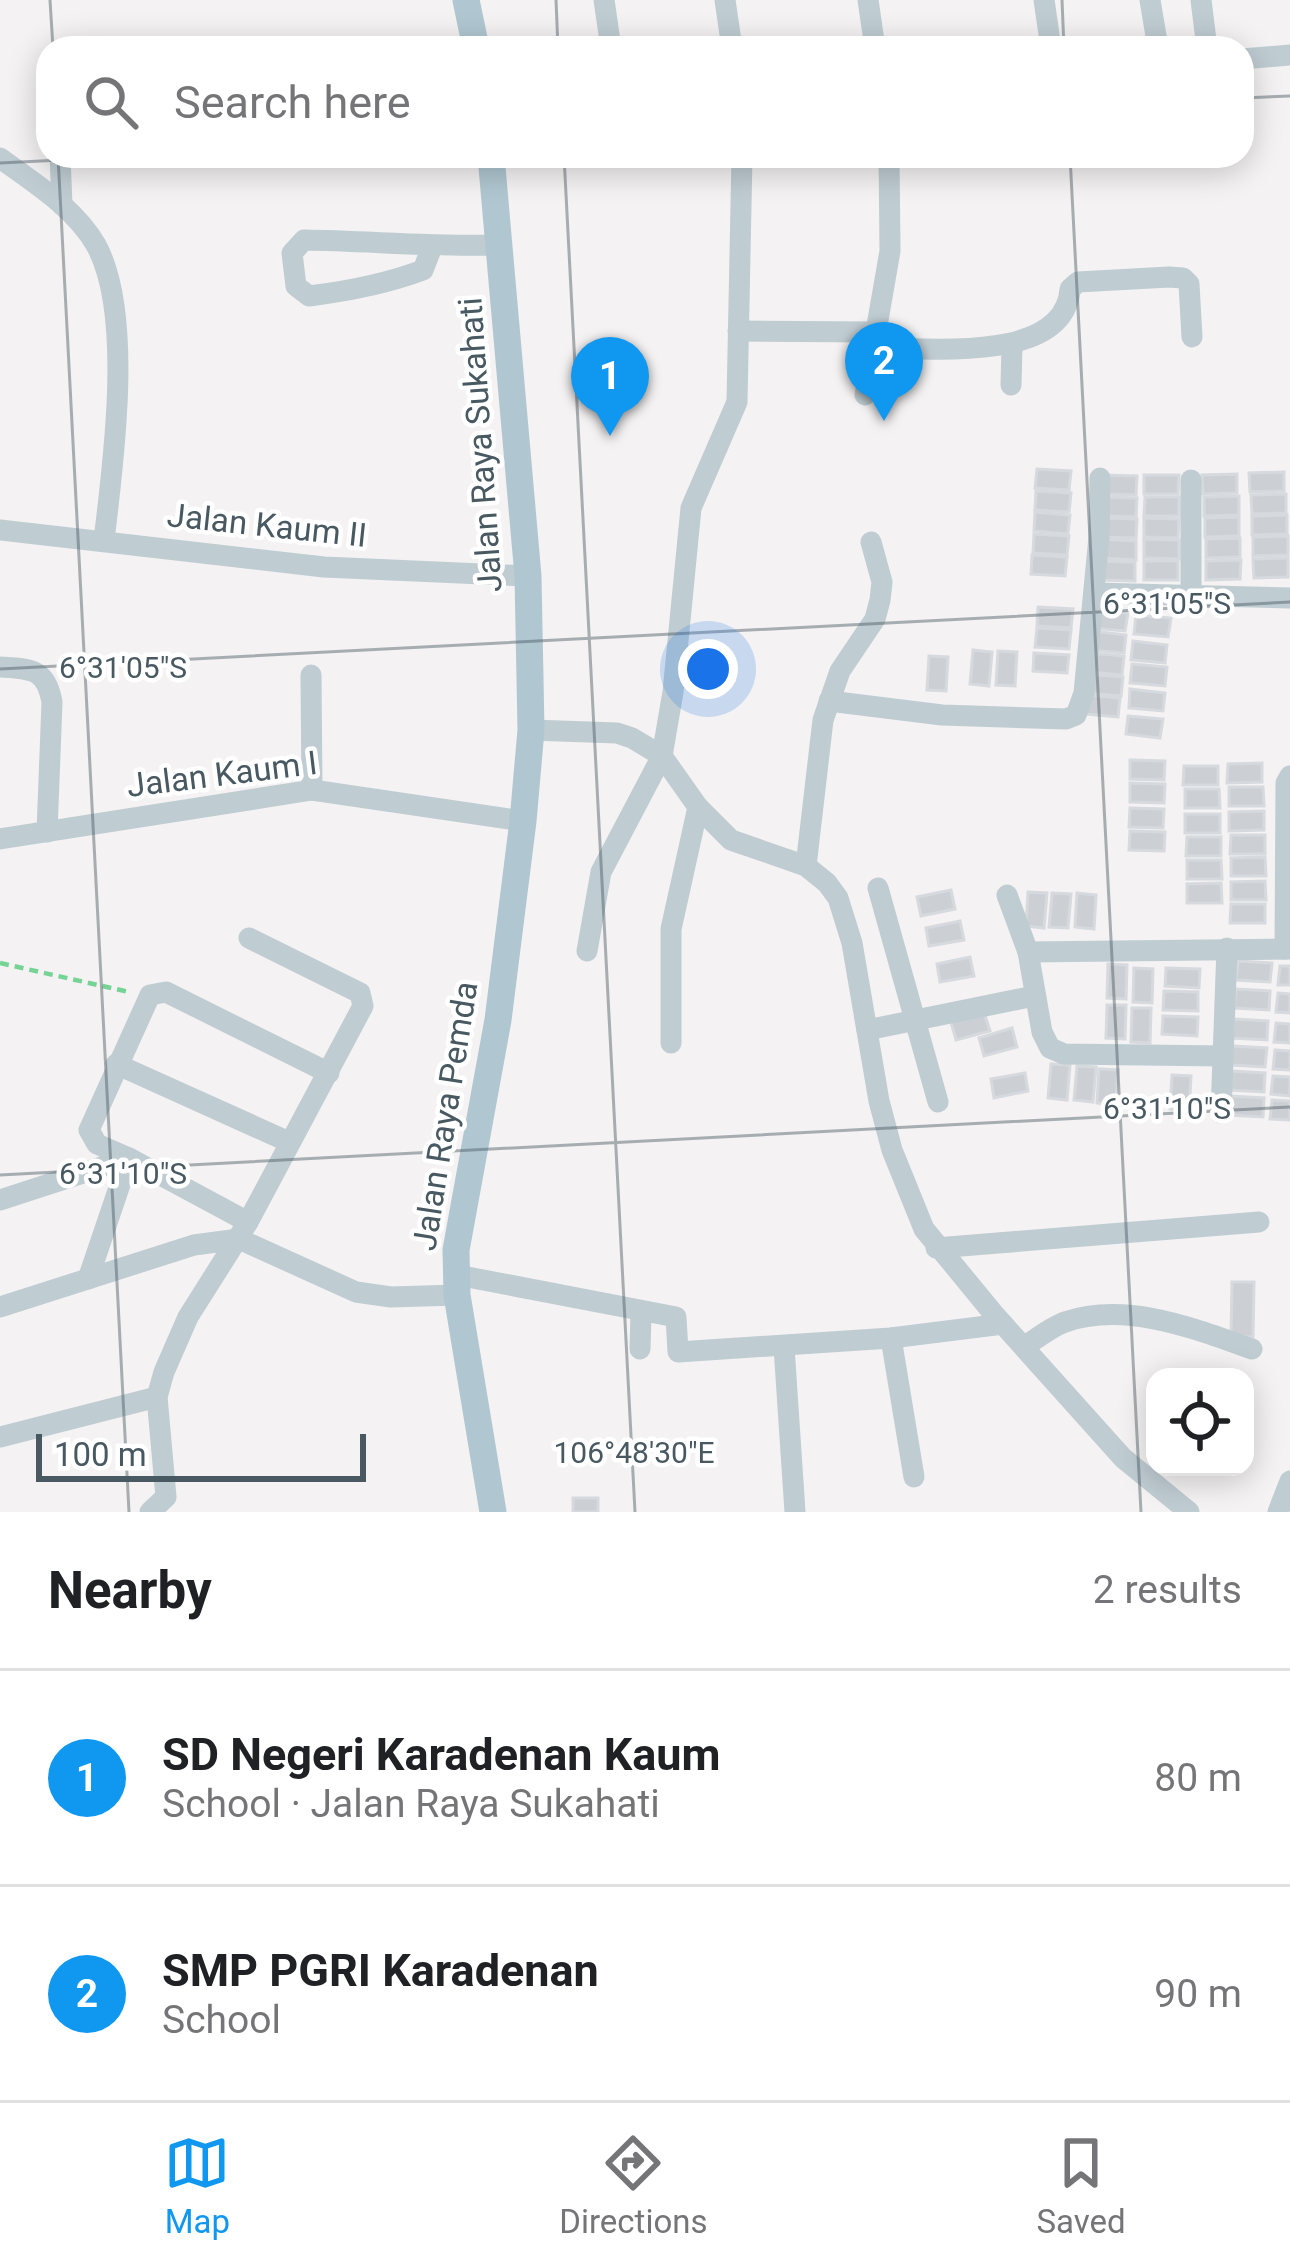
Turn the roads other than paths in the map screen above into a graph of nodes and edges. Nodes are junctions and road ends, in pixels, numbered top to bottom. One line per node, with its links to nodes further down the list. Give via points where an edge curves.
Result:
1 (466, 0): 8 (main road)
2 (604, 0): 9 (street)
3 (725, 0): 10 (street)
4 (868, 0): 11 (street)
5 (1044, 0): 12 (street)
6 (1150, 0): 13 (street)
7 (1201, 0): 14 (street)
8 (471, 36)
9 (609, 36)
10 (730, 36)
11 (872, 36)
12 (1049, 36)
13 (1156, 36)
14 (1206, 36)
15 (1290, 55): 16 (street)
16 (1254, 58)
17 (0, 158): 22 (street)
18 (60, 168): 22 (street)
19 (492, 168): 23 (main road, Jalan Raya Sukahati)
20 (742, 168): 25 (street)
21 (889, 168): 27 (street, via 890,250)
22 (62, 205): 34 (street, via 97,247 115,322)
23 (500, 245): 24 (street); 36 (main road, Jalan Raya Sukahati)
24 (432, 247): 24 (street, via 424,269 401,278 309,296 296,286 292,253 304,240)
25 (738, 331): 27 (street); 44 (street, via 737,402 691,508)
26 (1192, 338): 28 (street, via 1189,284 1147,278 1073,285 1058,323)
27 (872, 340): 28 (street); 30 (street)
28 (1012, 345): 29 (street)
29 (1011, 385)
30 (865, 394)
31 (1100, 478): 37 (street)
32 (1191, 480): 38 (street)
33 (0, 530): 34 (street, Jalan Kaum II)
34 (104, 540): 36 (street, Jalan Kaum II, via 324,567)
35 (872, 542): 42 (street, via 882,582 875,619)
36 (528, 576): 43 (main road, Jalan Raya Sukahati)
37 (1094, 593): 38 (street); 42 (street, via 1076,715 942,715)
38 (1191, 598): 39 (street)
39 (1290, 598)
40 (0, 667): 49 (street, via 38,672 49,683)
41 (311, 675): 46 (street)
42 (829, 700): 51 (street)
43 (531, 730): 44 (street, via 617,733); 48 (main road, Jalan Raya Pemda)
44 (662, 756): 47 (street); 57 (street, via 602,872)
45 (1290, 776): 56 (street)
46 (312, 790): 48 (street, Jalan Kaum I); 49 (street, Jalan Kaum I)
47 (698, 807): 51 (street, via 731,840); 62 (street, via 671,929)
48 (524, 821): 75 (main road, Jalan Raya Pemda, via 498,1020 462,1205)
49 (46, 832): 50 (street, Jalan Kaum I)
50 (0, 839)
51 (806, 866): 61 (street, via 838,898)
52 (878, 888): 60 (street)
53 (1007, 895): 58 (street)
54 (249, 938): 65 (street, via 363,997)
55 (1227, 948): 56 (street); 58 (street); 63 (street)
56 (1287, 949)
57 (587, 951)
58 (1028, 952): 59 (street)
59 (1034, 996): 60 (street); 63 (street, via 1050,1048 1064,1054)
60 (915, 1022): 61 (street); 66 (street)
61 (867, 1030): 73 (street, via 892,1150)
62 (671, 1043)
63 (1223, 1056): 67 (street)
64 (116, 1064): 65 (street, via 150,994 166,992); 68 (street); 69 (street, via 89,1130 97,1144)
65 (329, 1073): 68 (street)
66 (938, 1102)
67 (1222, 1113)
68 (289, 1142): 72 (street)
69 (129, 1158): 70 (street); 72 (street); 74 (street)
70 (0, 1200)
71 (1259, 1222): 73 (street)
72 (243, 1230): 74 (street); 75 (street, via 356,1292 392,1297); 84 (street, via 188,1317)
73 (936, 1248): 78 (street)
74 (88, 1279): 76 (street)
75 (457, 1285): 77 (street); 90 (main road, Jalan Raya Pemda)
76 (0, 1307)
77 (641, 1312): 80 (street, via 676,1317 678,1352); 82 (street)
78 (1003, 1324): 79 (street); 81 (street)
79 (891, 1338): 80 (street); 86 (street)
80 (784, 1347): 91 (street)
81 (1024, 1347): 83 (street, via 1065,1322 1109,1316 1172,1320); 92 (street, via 1124,1458)
82 (640, 1349)
83 (1252, 1349)
84 (158, 1397): 85 (street); 89 (street, via 167,1483 166,1497)
85 (0, 1437)
86 (914, 1478)
87 (1290, 1481): 88 (street)
88 (1280, 1511)
89 (150, 1512)
90 (493, 1512)
91 (794, 1512)
92 (1189, 1512)

